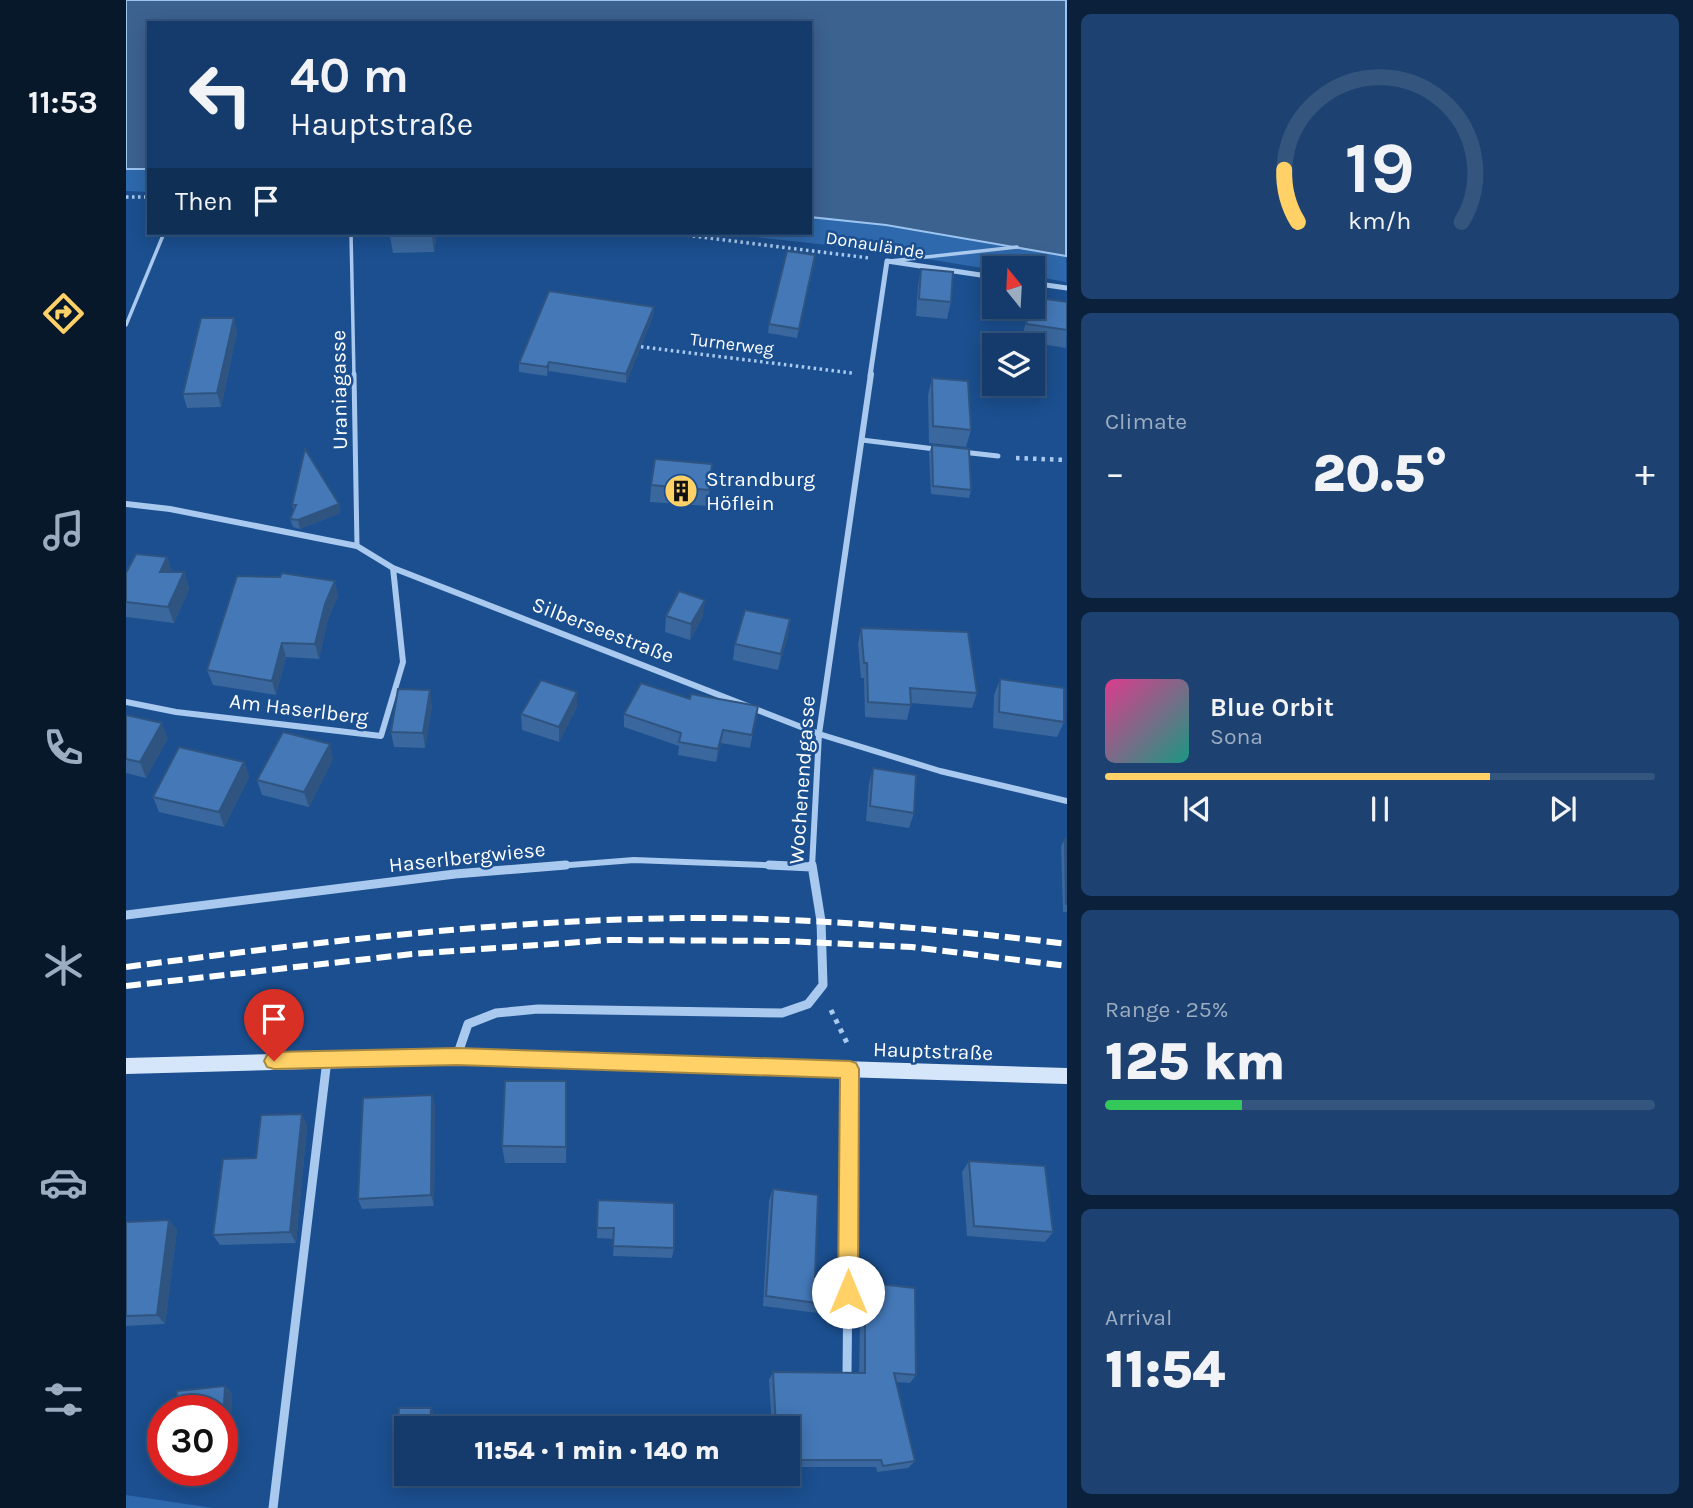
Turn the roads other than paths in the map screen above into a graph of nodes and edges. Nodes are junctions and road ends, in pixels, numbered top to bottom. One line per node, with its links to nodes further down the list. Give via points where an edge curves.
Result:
1 (163, 235): 8 (lane)
2 (351, 235): 14 (lane, Uraniagasse)
3 (1017, 247): 4 (lane)
4 (887, 261): 5 (street, Donaulände); 9 (street, Wochenendgasse)
5 (982, 275)
6 (1045, 285): 7 (street)
7 (1066, 288)
8 (126, 325)
9 (862, 440): 10 (lane); 17 (street, Wochenendgasse)
10 (944, 450)
11 (957, 451): 12 (lane)
12 (998, 456)
13 (126, 504): 14 (street, Silberseestraße)
14 (357, 546): 15 (street, Silberseestraße)
15 (393, 568): 16 (street, Am Haserlberg, via 403,662 381,736); 17 (street, Silberseestraße)
16 (126, 702)
17 (819, 734): 18 (street, Silberseestraße, via 940,771); 19 (street, Wochenendgasse)
18 (1066, 801)
19 (812, 867): 20 (street, Haserlbergwiese, via 634,860 455,874); 21 (street, Wochenendgasse, via 821,921 823,985 808,1004 782,1013 538,1009 496,1013 468,1024)
20 (126, 915)
21 (457, 1057): 22 (main road, Hauptstraße); 24 (main road, Hauptstraße)
22 (327, 1059): 23 (main road, Hauptstraße); 27 (street)
23 (126, 1066)
24 (850, 1069): 25 (main road, Hauptstraße); 26 (street)
25 (1066, 1076)
26 (847, 1375)
27 (273, 1508)

